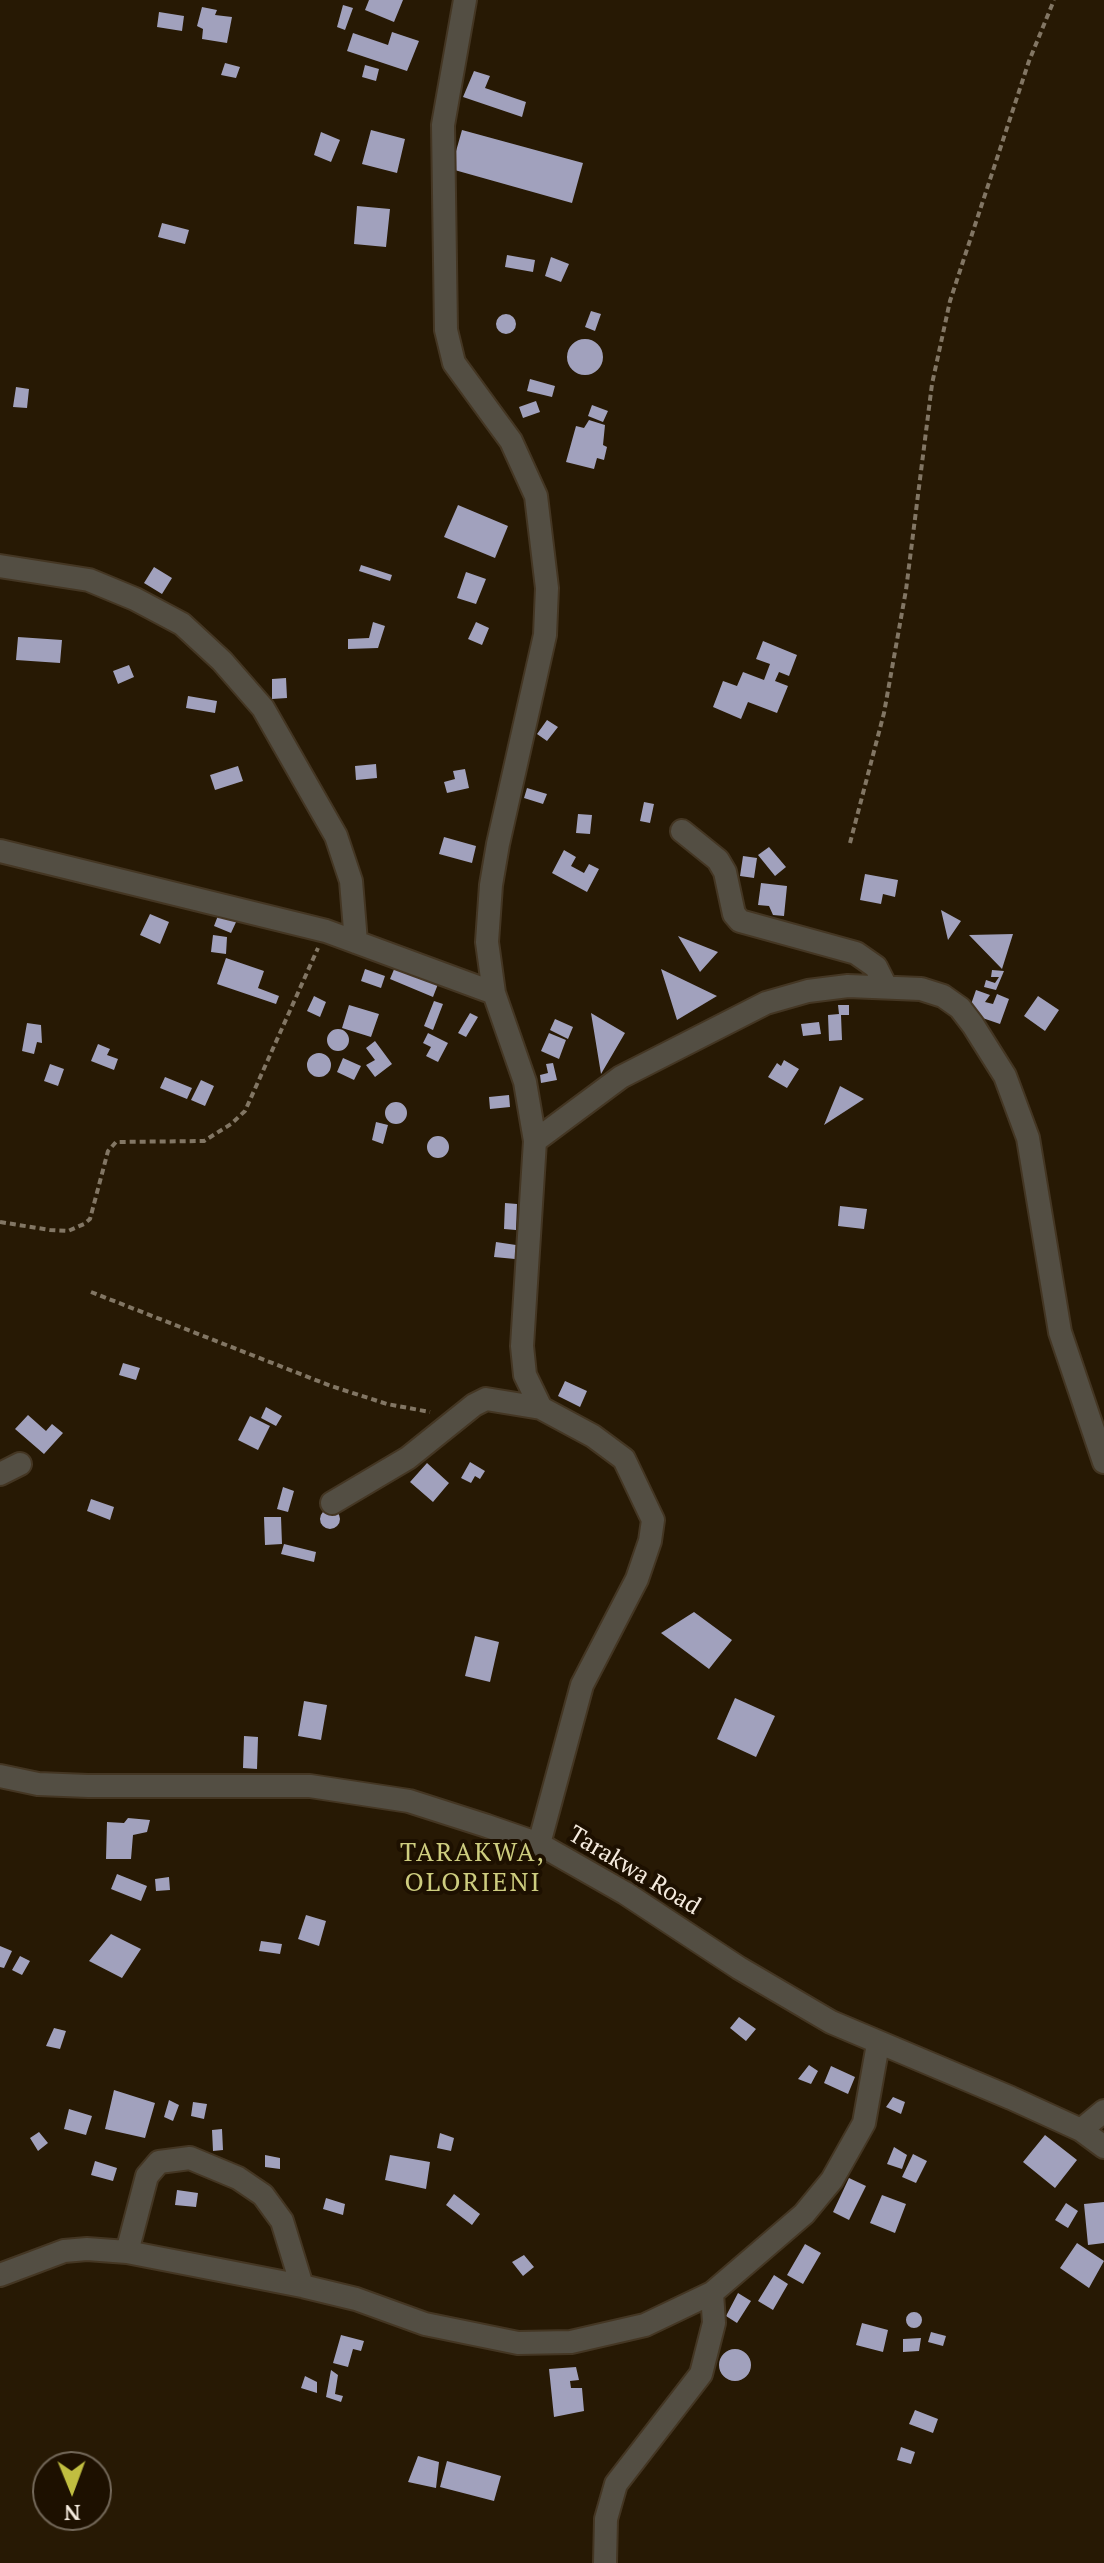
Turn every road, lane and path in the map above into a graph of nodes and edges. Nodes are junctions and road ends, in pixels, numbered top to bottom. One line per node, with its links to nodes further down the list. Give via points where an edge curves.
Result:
1 (465, 0): 10 (street, via 443,125 446,330 454,363 511,441 536,496 547,588 545,635 491,885 487,942)
2 (1054, 0): 5 (path, via 950,301 932,384 906,590 884,713)
3 (0, 566): 8 (street, via 89,580 135,599 182,624 222,661 263,708 336,836 351,881)
4 (682, 831): 9 (street, via 718,860 740,921 856,953 876,967)
5 (850, 843)
6 (0, 851): 7 (street)
7 (326, 931): 8 (street); 12 (path, via 238,1118 204,1141 116,1142 108,1151 90,1219 68,1231)
8 (356, 942): 10 (street)
9 (885, 985): 11 (street, via 808,991 766,1003 621,1077); 16 (street, via 921,989 960,1008 1005,1076 1028,1138 1060,1332)
10 (494, 993): 11 (street, via 525,1082)
11 (535, 1141): 14 (street, via 522,1346 525,1375)
12 (0, 1222)
13 (91, 1292): 15 (path, via 331,1386 387,1404)
14 (541, 1408): 15 (street, via 486,1399); 19 (street, via 624,1459 653,1520 637,1579 582,1685)
15 (460, 1417): 17 (street, via 408,1458)
16 (1104, 1462)
17 (332, 1503)
18 (0, 1776): 19 (street, Tarakwa Road, via 50,1784 354,1790 409,1801)
19 (539, 1844): 20 (street, Tarakwa Road, via 778,1993)
20 (878, 2044): 22 (street, Tarakwa Road); 27 (street, via 864,2123 832,2180 804,2214)
21 (1104, 2111): 22 (street)
22 (1081, 2130): 23 (street, Tarakwa Road)
23 (1104, 2147)
24 (127, 2252): 25 (street, via 64,2251); 26 (street); 26 (street, via 147,2176 159,2162 190,2158 263,2195 282,2221)
25 (0, 2275)
26 (302, 2286): 27 (street, via 425,2324 518,2343 604,2336 645,2325)
27 (712, 2293): 28 (street, via 714,2323 701,2374 616,2484 606,2519)
28 (605, 2563)

